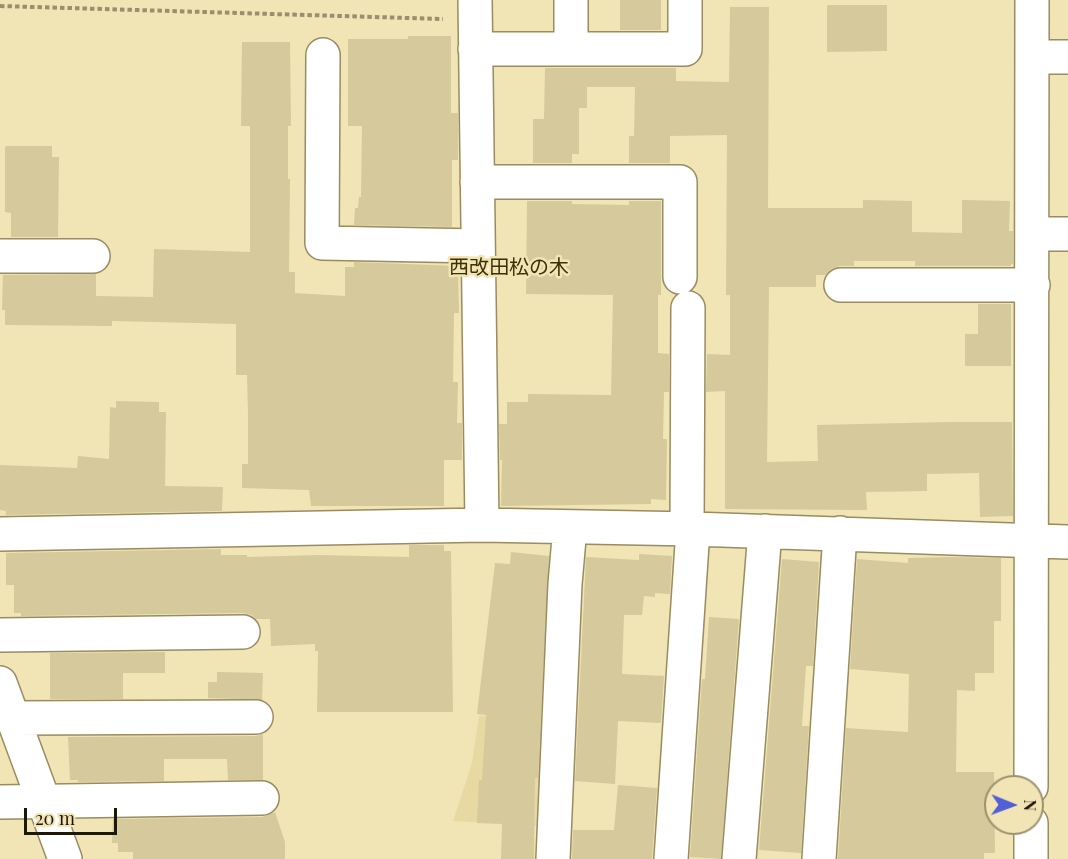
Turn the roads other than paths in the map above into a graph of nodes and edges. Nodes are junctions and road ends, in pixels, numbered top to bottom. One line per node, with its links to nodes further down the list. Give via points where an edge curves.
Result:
1 (571, 0): 5 (street)
2 (685, 0): 5 (street, via 685,49)
3 (1032, 0): 7 (street)
4 (475, 23): 5 (street); 9 (street)
5 (571, 49)
6 (323, 54): 12 (street, via 322,243)
7 (1032, 57): 8 (street); 10 (street)
8 (1068, 57)
9 (477, 182): 12 (street); 15 (street, via 680,182)
10 (1032, 234): 11 (street); 17 (street)
11 (1068, 234)
12 (478, 246): 19 (street)
13 (0, 256): 14 (street)
14 (93, 256)
15 (680, 277)
16 (841, 285): 17 (street)
17 (1033, 285): 25 (street)
18 (688, 308): 21 (street)
19 (482, 525): 20 (street); 24 (street)
20 (570, 527): 21 (street); 38 (street)
21 (690, 529): 22 (street); 39 (street)
22 (765, 531): 23 (street); 40 (street)
23 (840, 533): 25 (street); 41 (street)
24 (0, 534)
25 (1031, 540): 26 (street); 32 (street)
26 (1068, 542)
27 (243, 632): 28 (street)
28 (0, 635)
29 (0, 683): 31 (street)
30 (256, 717): 31 (street)
31 (13, 718): 35 (street)
32 (1031, 775)
33 (262, 798): 35 (street)
34 (0, 801): 35 (street)
35 (44, 801): 37 (street)
36 (1031, 835): 42 (street)
37 (65, 859)
38 (553, 859)
39 (671, 859)
40 (739, 859)
41 (819, 859)
42 (1031, 859)

